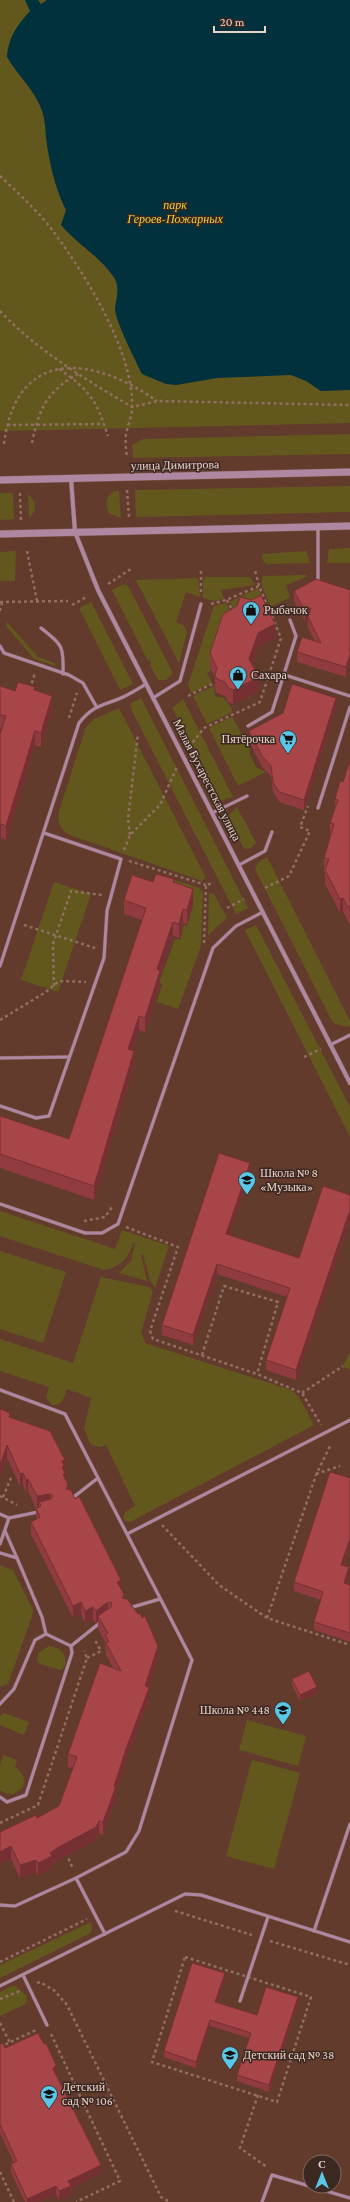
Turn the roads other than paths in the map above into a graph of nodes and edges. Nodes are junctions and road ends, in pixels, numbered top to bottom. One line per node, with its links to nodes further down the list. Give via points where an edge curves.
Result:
1 (350, 472): 2 (street, улица Димитрова)
2 (71, 478): 3 (street, улица Димитрова); 6 (street, Малая Бухарестская улица)
3 (0, 480)
4 (350, 526): 5 (street)
5 (318, 527): 6 (street); 8 (lane)
6 (74, 532): 7 (street); 17 (street, Малая Бухарестская улица, via 98,590)
7 (0, 534)
8 (318, 581): 9 (lane); 10 (lane)
9 (324, 583)
10 (311, 584)
11 (202, 604): 19 (lane, via 180,681)
12 (290, 620): 16 (lane, via 296,636)
13 (41, 628): 15 (lane, via 62,645)
14 (0, 646): 15 (lane, via 4,653)
15 (63, 674): 20 (lane, via 83,683)
16 (285, 674): 18 (lane); 22 (lane, via 272,712)
17 (146, 684): 19 (street, Малая Бухарестская улица); 20 (lane, via 120,698)
18 (350, 696)
19 (153, 698): 25 (street, Малая Бухарестская улица)
20 (96, 706): 27 (lane, via 87,712 79,723)
21 (350, 708): 24 (lane)
22 (248, 726)
23 (247, 796): 25 (lane)
24 (318, 808)
25 (212, 813): 28 (street, Малая Бухарестская улица)
26 (272, 832): 28 (lane, via 264,850)
27 (44, 833): 30 (lane); 34 (lane, via 121,859 106,910 104,958)
28 (239, 865): 29 (street, Малая Бухарестская улица)
29 (262, 912): 32 (street, Малая Бухарестская улица); 37 (lane, via 236,926 213,948 118,1224 102,1233 85,1233)
30 (0, 966)
31 (350, 1035): 32 (lane)
32 (330, 1044): 35 (street, Малая Бухарестская улица)
33 (0, 1058): 34 (lane)
34 (68, 1058): 36 (lane, via 49,1116 36,1118)
35 (350, 1083)
36 (0, 1106)
37 (0, 1204)
38 (0, 1390): 40 (lane, via 65,1414)
39 (350, 1420): 46 (lane)
40 (98, 1478): 41 (lane); 46 (lane)
41 (69, 1500)
42 (43, 1510): 44 (lane)
43 (0, 1514): 44 (lane)
44 (9, 1518): 45 (lane)
45 (5, 1531): 47 (lane); 49 (lane)
46 (127, 1534): 50 (lane)
47 (0, 1544)
48 (0, 1553): 49 (lane)
49 (17, 1558): 53 (lane, via 42,1617)
50 (160, 1599): 51 (lane); 58 (lane, via 192,1660 139,1831 126,1852)
51 (125, 1609)
52 (102, 1622): 54 (lane)
53 (46, 1634): 54 (lane); 55 (lane, via 35,1640 14,1689)
54 (71, 1646): 56 (lane, via 72,1653 26,1795 7,1802)
55 (0, 1704)
56 (0, 1797)
57 (350, 1824): 61 (lane)
58 (76, 1878): 59 (lane, via 15,1906); 62 (lane)
59 (0, 1905)
60 (268, 1917): 61 (lane); 62 (lane, via 201,1895 185,1894); 66 (lane)
61 (314, 1931): 63 (lane)
62 (105, 1934): 64 (lane)
63 (350, 1942)
64 (23, 1975): 65 (lane); 67 (lane)
65 (0, 1986)
66 (240, 2001)
67 (47, 2025)
68 (350, 2198): 69 (lane, via 272,2175)
69 (262, 2202)

